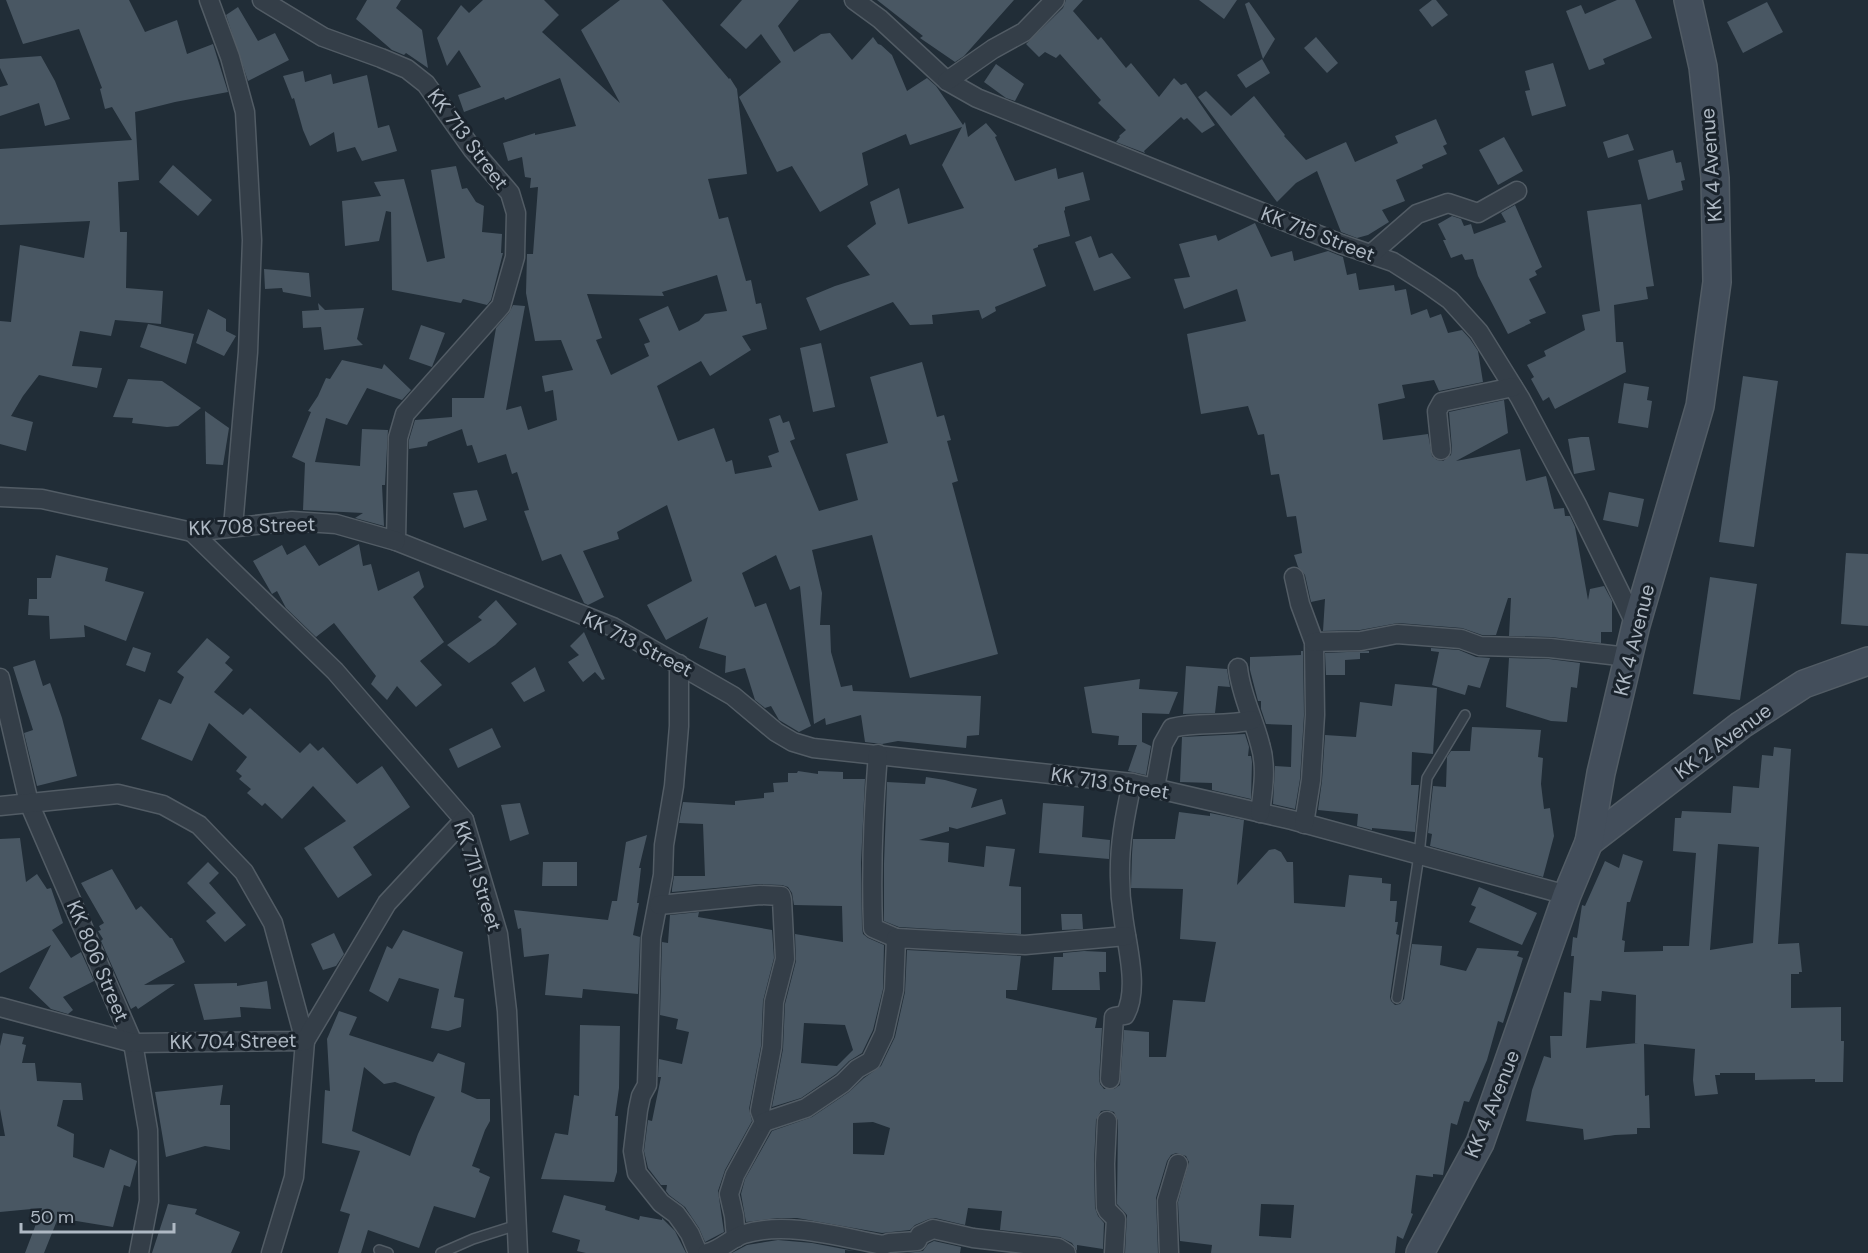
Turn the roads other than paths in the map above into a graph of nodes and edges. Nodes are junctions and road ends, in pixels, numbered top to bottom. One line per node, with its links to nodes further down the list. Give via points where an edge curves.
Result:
1 (209, 0): 12 (street, via 245,112 252,240 248,352)
2 (262, 0): 14 (street, KK 713 Street, via 323,37 407,69 426,84 473,150 510,193 516,213 515,257 501,306 405,414 398,438)
3 (854, 0): 6 (street, KK 715 Street)
4 (1055, 0): 6 (street, via 1024,32 993,48)
5 (1688, 0): 16 (main road, KK 4 Avenue, via 1703,68 1715,178 1717,282 1700,406)
6 (947, 81): 8 (street, KK 715 Street, via 1002,109)
7 (1516, 190): 8 (street, via 1478,213 1448,202 1417,214)
8 (1371, 254): 9 (street, KK 715 Street, via 1393,262 1450,300 1479,332)
9 (1513, 387): 10 (street, via 1442,402 1437,411); 16 (street, KK 715 Street)
10 (1441, 450)
11 (0, 497): 13 (street, KK 708 Street, via 42,498)
12 (233, 527): 13 (street, KK 708 Street); 14 (street, KK 708 Street, via 292,521 336,524)
13 (192, 532): 31 (street, KK 711 Street, via 335,671)
14 (396, 541): 20 (street, KK 713 Street, via 613,627)
15 (1294, 577): 17 (street)
16 (1636, 625): 18 (main road, KK 4 Avenue)
17 (1314, 642): 18 (street, via 1361,641 1397,634 1461,639 1480,646 1550,648); 32 (street, via 1315,715)
18 (1628, 657): 33 (main road, KK 4 Avenue)
19 (1868, 661): 33 (main road, KK 2 Avenue, via 1803,684 1750,719)
20 (679, 664): 25 (street, KK 713 Street, via 734,696 793,742 813,748); 36 (street, via 679,726)
21 (1238, 668): 24 (street)
22 (0, 678): 28 (street, KK 806 Street)
23 (1465, 715): 34 (lane, via 1427,777)
24 (1252, 720): 27 (street, via 1172,728 1163,744); 30 (street, via 1261,745 1264,780)
25 (878, 754): 26 (street, KK 713 Street); 38 (street, via 872,840 873,928)
26 (1132, 783): 27 (street, KK 713 Street); 37 (street, via 1121,830)
27 (1155, 788): 30 (street, KK 713 Street)
28 (29, 803): 29 (street); 41 (street, via 118,794 163,805 198,825 244,872 273,923); 42 (street, KK 806 Street)
29 (0, 806)
30 (1260, 813): 32 (street, KK 713 Street)
31 (464, 820): 41 (street, KK 704 Street, via 387,903); 47 (street, KK 711 Street, via 498,934 507,1011)
32 (1304, 824): 34 (street, KK 713 Street)
33 (1589, 842): 35 (main road, KK 4 Avenue)
34 (1419, 855): 35 (street, KK 713 Street); 39 (lane)
35 (1567, 895): 58 (main road, KK 4 Avenue, via 1480,1143)
36 (658, 905): 45 (street, via 760,895 781,897 785,959 774,1002 772,1047 760,1111); 53 (street, via 651,938 647,1085 639,1103 633,1151 637,1173 661,1203 676,1214)
37 (1125, 936): 38 (street, via 1025,945); 43 (street, via 1131,979 1129,1007 1125,1015 1114,1017)
38 (896, 938): 45 (street, via 894,990 884,1034 872,1061 806,1108)
39 (1397, 998)
40 (0, 1007): 42 (street, KK 704 Street)
41 (305, 1041): 42 (street, KK 704 Street); 50 (street, via 294,1177)
42 (133, 1043): 49 (street, KK 806 Street, via 148,1130 149,1201)
43 (1110, 1079)
44 (1107, 1121): 56 (street, via 1106,1207 1116,1219)
45 (764, 1122): 48 (street, via 729,1194)
46 (1178, 1164): 57 (street, via 1167,1201)
47 (517, 1224): 51 (lane); 52 (street, KK 711 Street)
48 (736, 1239): 54 (street); 55 (street, via 765,1230 797,1230 883,1245 917,1241 920,1235 933,1230 1058,1248)
49 (139, 1253)
50 (271, 1253)
51 (441, 1253)
52 (518, 1253)
53 (698, 1253)
54 (707, 1253)
55 (1066, 1253)
56 (1114, 1253)
57 (1168, 1253)
58 (1420, 1253)

